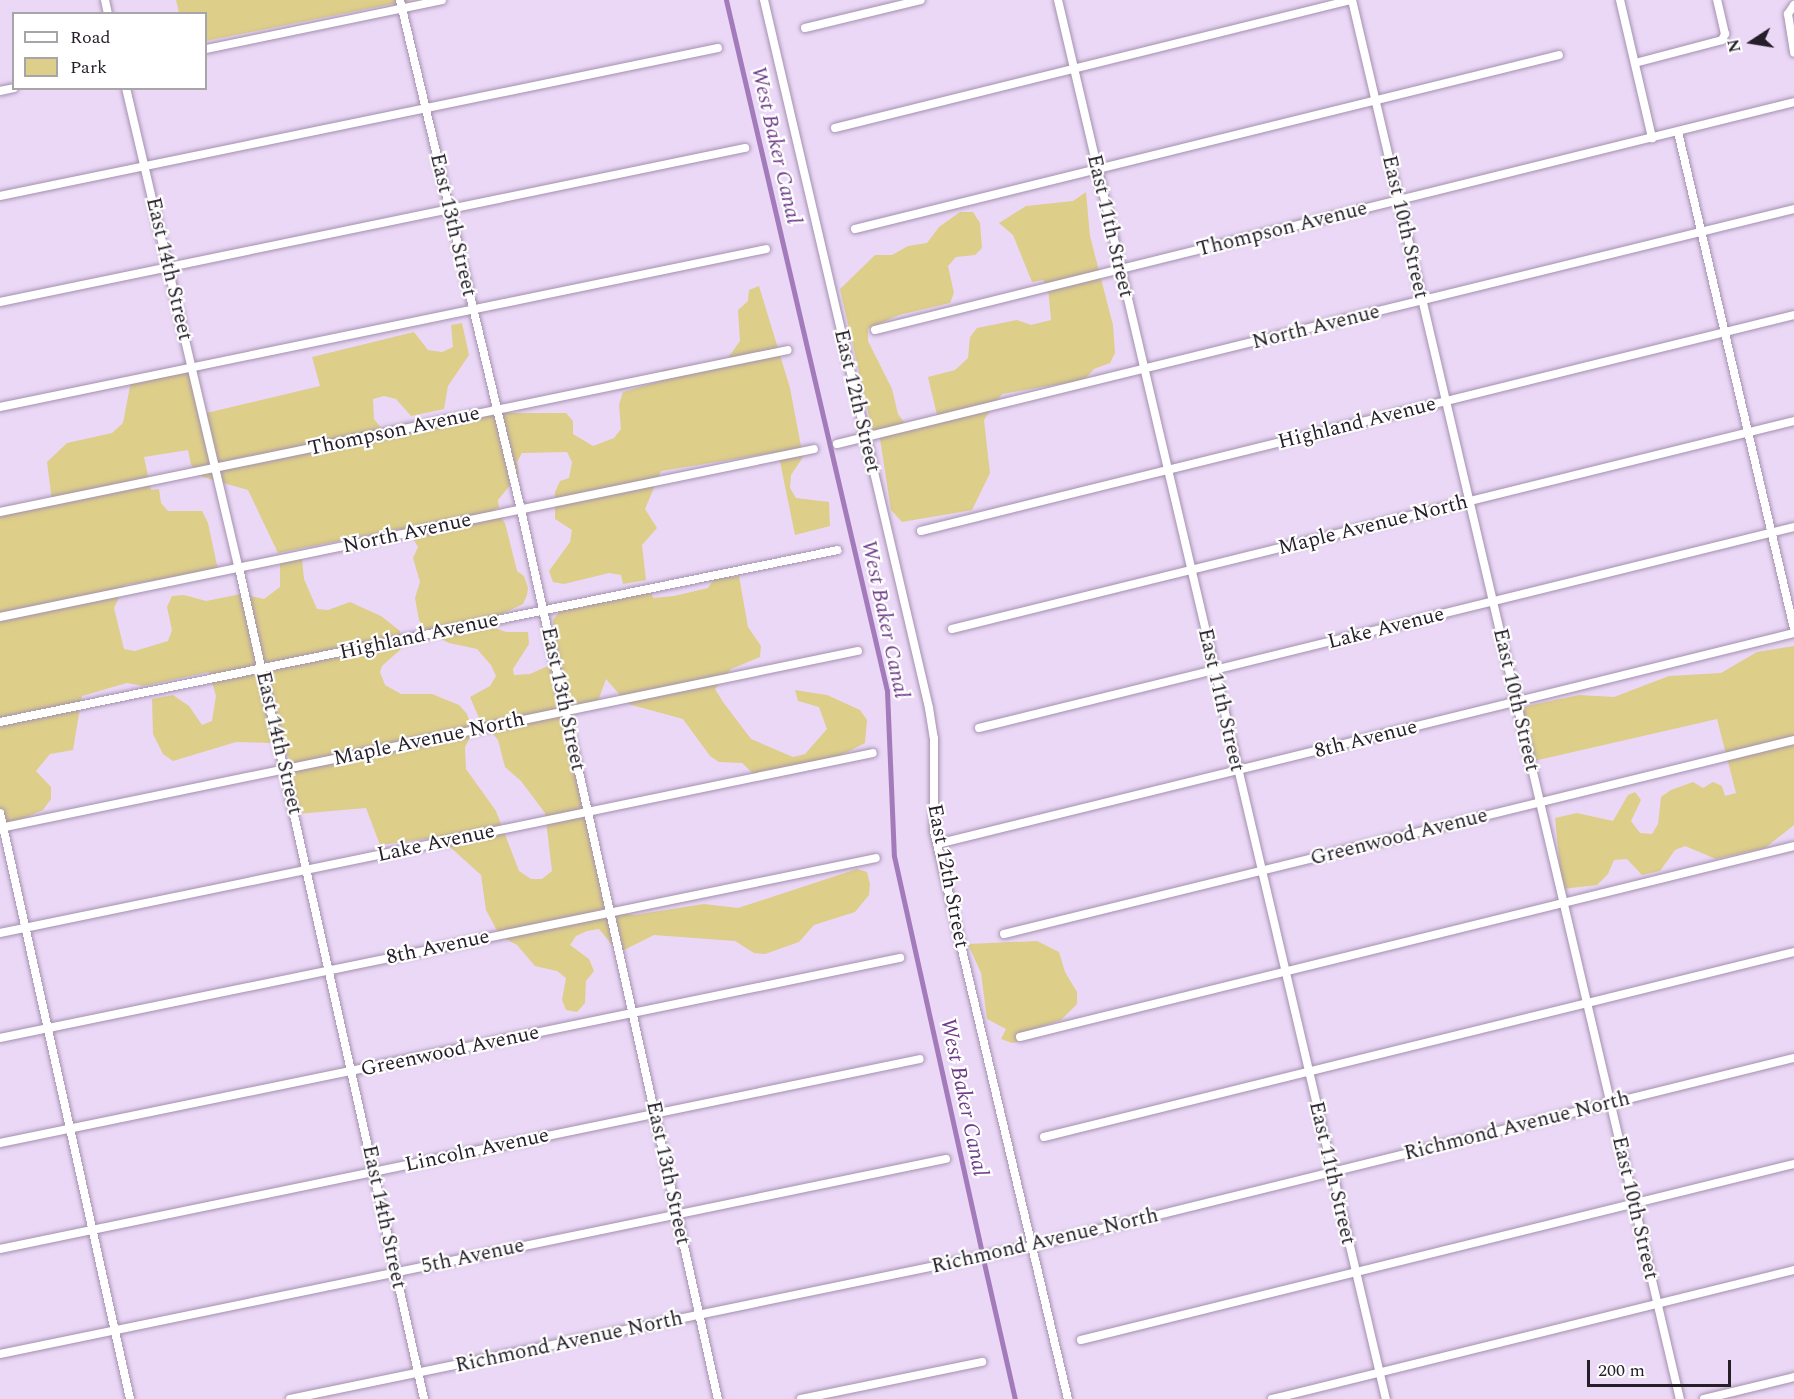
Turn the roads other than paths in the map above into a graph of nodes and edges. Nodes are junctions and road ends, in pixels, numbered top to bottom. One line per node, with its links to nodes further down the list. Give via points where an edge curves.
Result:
1 (442, 0): 8 (street)
2 (764, 0): 50 (street, East 12th Street)
3 (921, 0): 10 (street)
4 (1058, 0): 16 (street, East 11th Street)
5 (1351, 0): 16 (street); 18 (street, East 10th Street)
6 (1620, 0): 15 (street)
7 (1717, 0): 15 (street, via 1724,28 1722,40)
8 (401, 4): 12 (street); 20 (street, East 13th Street)
9 (1794, 5): 13 (street, via 1788,14)
10 (805, 28)
11 (718, 48): 20 (street)
12 (207, 49)
13 (1794, 53)
14 (1559, 55): 18 (street)
15 (1635, 63): 23 (street)
16 (1074, 69): 21 (street); 26 (street, East 11th Street)
17 (126, 90): 25 (street, East 14th Street)
18 (1375, 100): 26 (street); 28 (street, East 10th Street)
19 (1794, 102): 22 (street, Thompson Avenue)
20 (426, 109): 25 (street); 29 (street, East 13th Street)
21 (835, 128)
22 (1678, 132): 23 (street, Thompson Avenue); 32 (street)
23 (1652, 138): 28 (street, Thompson Avenue)
24 (745, 148): 29 (street)
25 (144, 166): 27 (street); 34 (street, East 14th Street)
26 (1097, 169): 31 (street); 35 (street, East 11th Street)
27 (0, 196)
28 (1399, 200): 35 (street, Thompson Avenue); 36 (street, East 10th Street)
29 (449, 209): 34 (street); 38 (street, East 13th Street)
30 (1794, 209): 32 (street, North Avenue)
31 (855, 229)
32 (1700, 232): 36 (street, North Avenue); 41 (street)
33 (766, 249): 38 (street)
34 (168, 267): 37 (street); 43 (street, East 14th Street)
35 (1120, 269): 40 (street, Thompson Avenue); 44 (street, East 11th Street)
36 (1422, 301): 44 (street, North Avenue); 45 (street, East 10th Street)
37 (0, 302)
38 (473, 309): 43 (street); 47 (street, East 13th Street)
39 (1794, 315): 41 (street, Highland Avenue)
40 (874, 330)
41 (1724, 332): 45 (street, Highland Avenue); 49 (street)
42 (788, 350): 47 (street, Thompson Avenue)
43 (192, 367): 46 (street); 53 (street, East 14th Street)
44 (1143, 370): 50 (street, North Avenue); 54 (street, East 11th Street)
45 (1445, 401): 54 (street, Highland Avenue); 55 (street, East 10th Street)
46 (0, 407)
47 (497, 409): 53 (street, Thompson Avenue); 56 (street, East 13th Street)
48 (1794, 421): 49 (street, Maple Avenue North)
49 (1748, 433): 55 (street, Maple Avenue North); 60 (street)
50 (865, 438): 51 (street, North Avenue); 84 (street, East 12th Street, via 933,729 931,807)
51 (837, 444)
52 (814, 449): 56 (street, North Avenue)
53 (216, 467): 57 (street, Thompson Avenue); 62 (street, East 14th Street)
54 (1167, 470): 59 (street, Highland Avenue); 63 (street, East 11th Street)
55 (1469, 502): 63 (street, Maple Avenue North); 64 (street, East 10th Street)
56 (521, 510): 62 (street, North Avenue); 65 (street, East 13th Street)
57 (0, 512)
58 (1794, 527): 60 (street, Lake Avenue)
59 (921, 531)
60 (1772, 533): 64 (street, Lake Avenue); 68 (street)
61 (838, 550): 65 (street, Highland Avenue)
62 (239, 568): 66 (street, North Avenue); 70 (street, East 14th Street)
63 (1190, 570): 67 (street, Maple Avenue North); 71 (street, East 11th Street)
64 (1493, 602): 71 (street, Lake Avenue); 72 (street, East 10th Street)
65 (543, 610): 70 (street, Highland Avenue); 73 (street, East 13th Street)
66 (0, 617)
67 (952, 629)
68 (1794, 631): 72 (street, 8th Avenue)
69 (858, 651): 73 (street, Maple Avenue North)
70 (262, 668): 74 (street, Highland Avenue); 78 (street, East 14th Street)
71 (1214, 670): 75 (street, Lake Avenue); 79 (street, East 11th Street)
72 (1516, 702): 79 (street, 8th Avenue); 80 (street, East 10th Street)
73 (565, 711): 78 (street, Maple Avenue North); 81 (street, East 13th Street)
74 (0, 722)
75 (979, 728)
76 (1794, 740): 80 (street, Greenwood Avenue)
77 (873, 753): 81 (street, Lake Avenue)
78 (284, 769): 83 (street, Maple Avenue North); 87 (street, East 14th Street)
79 (1238, 771): 84 (street, 8th Avenue); 88 (street, East 11th Street)
80 (1540, 802): 88 (street, Greenwood Avenue); 89 (street, East 10th Street)
81 (588, 812): 87 (street, Lake Avenue); 90 (street, East 13th Street)
82 (0, 813): 83 (street)
83 (2, 827): 91 (street)
84 (937, 844): 119 (street, East 12th Street)
85 (1794, 846): 89 (street)
86 (876, 858): 90 (street, 8th Avenue)
87 (307, 870): 91 (street, Lake Avenue); 96 (street, East 14th Street)
88 (1261, 871): 93 (street, Greenwood Avenue); 97 (street, East 11th Street)
89 (1563, 902): 97 (street); 98 (street, East 10th Street)
90 (610, 912): 96 (street, 8th Avenue); 99 (street, East 13th Street)
91 (26, 927): 92 (street, Lake Avenue); 100 (street)
92 (0, 933)
93 (1004, 934)
94 (1794, 952): 98 (street)
95 (900, 958): 99 (street, Greenwood Avenue)
96 (329, 970): 100 (street, 8th Avenue); 105 (street, East 14th Street)
97 (1285, 971): 101 (street); 106 (street, East 11th Street)
98 (1587, 1003): 106 (street); 107 (street, East 10th Street)
99 (632, 1013): 105 (street, Greenwood Avenue); 108 (street, East 13th Street)
100 (48, 1028): 102 (street, 8th Avenue); 109 (street)
101 (1020, 1037)
102 (0, 1038)
103 (1794, 1058): 107 (street, Richmond Avenue North)
104 (920, 1059): 108 (street, Lincoln Avenue)
105 (351, 1071): 109 (street, Greenwood Avenue); 114 (street, East 14th Street)
106 (1308, 1071): 110 (street); 115 (street, East 11th Street)
107 (1611, 1103): 115 (street, Richmond Avenue North); 116 (street, East 10th Street)
108 (655, 1113): 114 (street, Lincoln Avenue); 117 (street, East 13th Street)
109 (70, 1129): 111 (street, Greenwood Avenue); 118 (street)
110 (1044, 1137)
111 (0, 1143)
112 (946, 1158): 117 (street, 5th Avenue)
113 (1794, 1164): 116 (street)
114 (374, 1172): 118 (street, Lincoln Avenue); 122 (street, East 14th Street)
115 (1332, 1172): 119 (street, Richmond Avenue North); 123 (street, East 11th Street)
116 (1634, 1203): 123 (street); 124 (street, East 10th Street)
117 (677, 1214): 122 (street, 5th Avenue); 125 (street, East 13th Street)
118 (93, 1230): 120 (street, Lincoln Avenue); 126 (street)
119 (1032, 1246): 125 (street, Richmond Avenue North); 138 (street, East 12th Street)
120 (0, 1249)
121 (1794, 1270): 124 (street)
122 (396, 1272): 126 (street, 5th Avenue); 131 (street, East 14th Street)
123 (1356, 1272): 127 (street); 130 (street, East 11th Street)
124 (1658, 1304): 130 (street); 141 (street, East 10th Street)
125 (699, 1315): 131 (street, Richmond Avenue North); 136 (street, East 13th Street)
126 (115, 1330): 128 (street, 5th Avenue); 133 (street)
127 (1082, 1340)
128 (0, 1354)
129 (982, 1362): 137 (street)
130 (1379, 1372): 139 (street); 140 (street, East 11th Street)
131 (418, 1373): 134 (street, Richmond Avenue North); 135 (street, East 14th Street)
132 (1794, 1377): 142 (street)
133 (130, 1399)
134 (290, 1399)
135 (424, 1399)
136 (718, 1399)
137 (801, 1399)
138 (1068, 1399)
139 (1272, 1399)
140 (1386, 1399)
141 (1680, 1399)
142 (1704, 1399)

